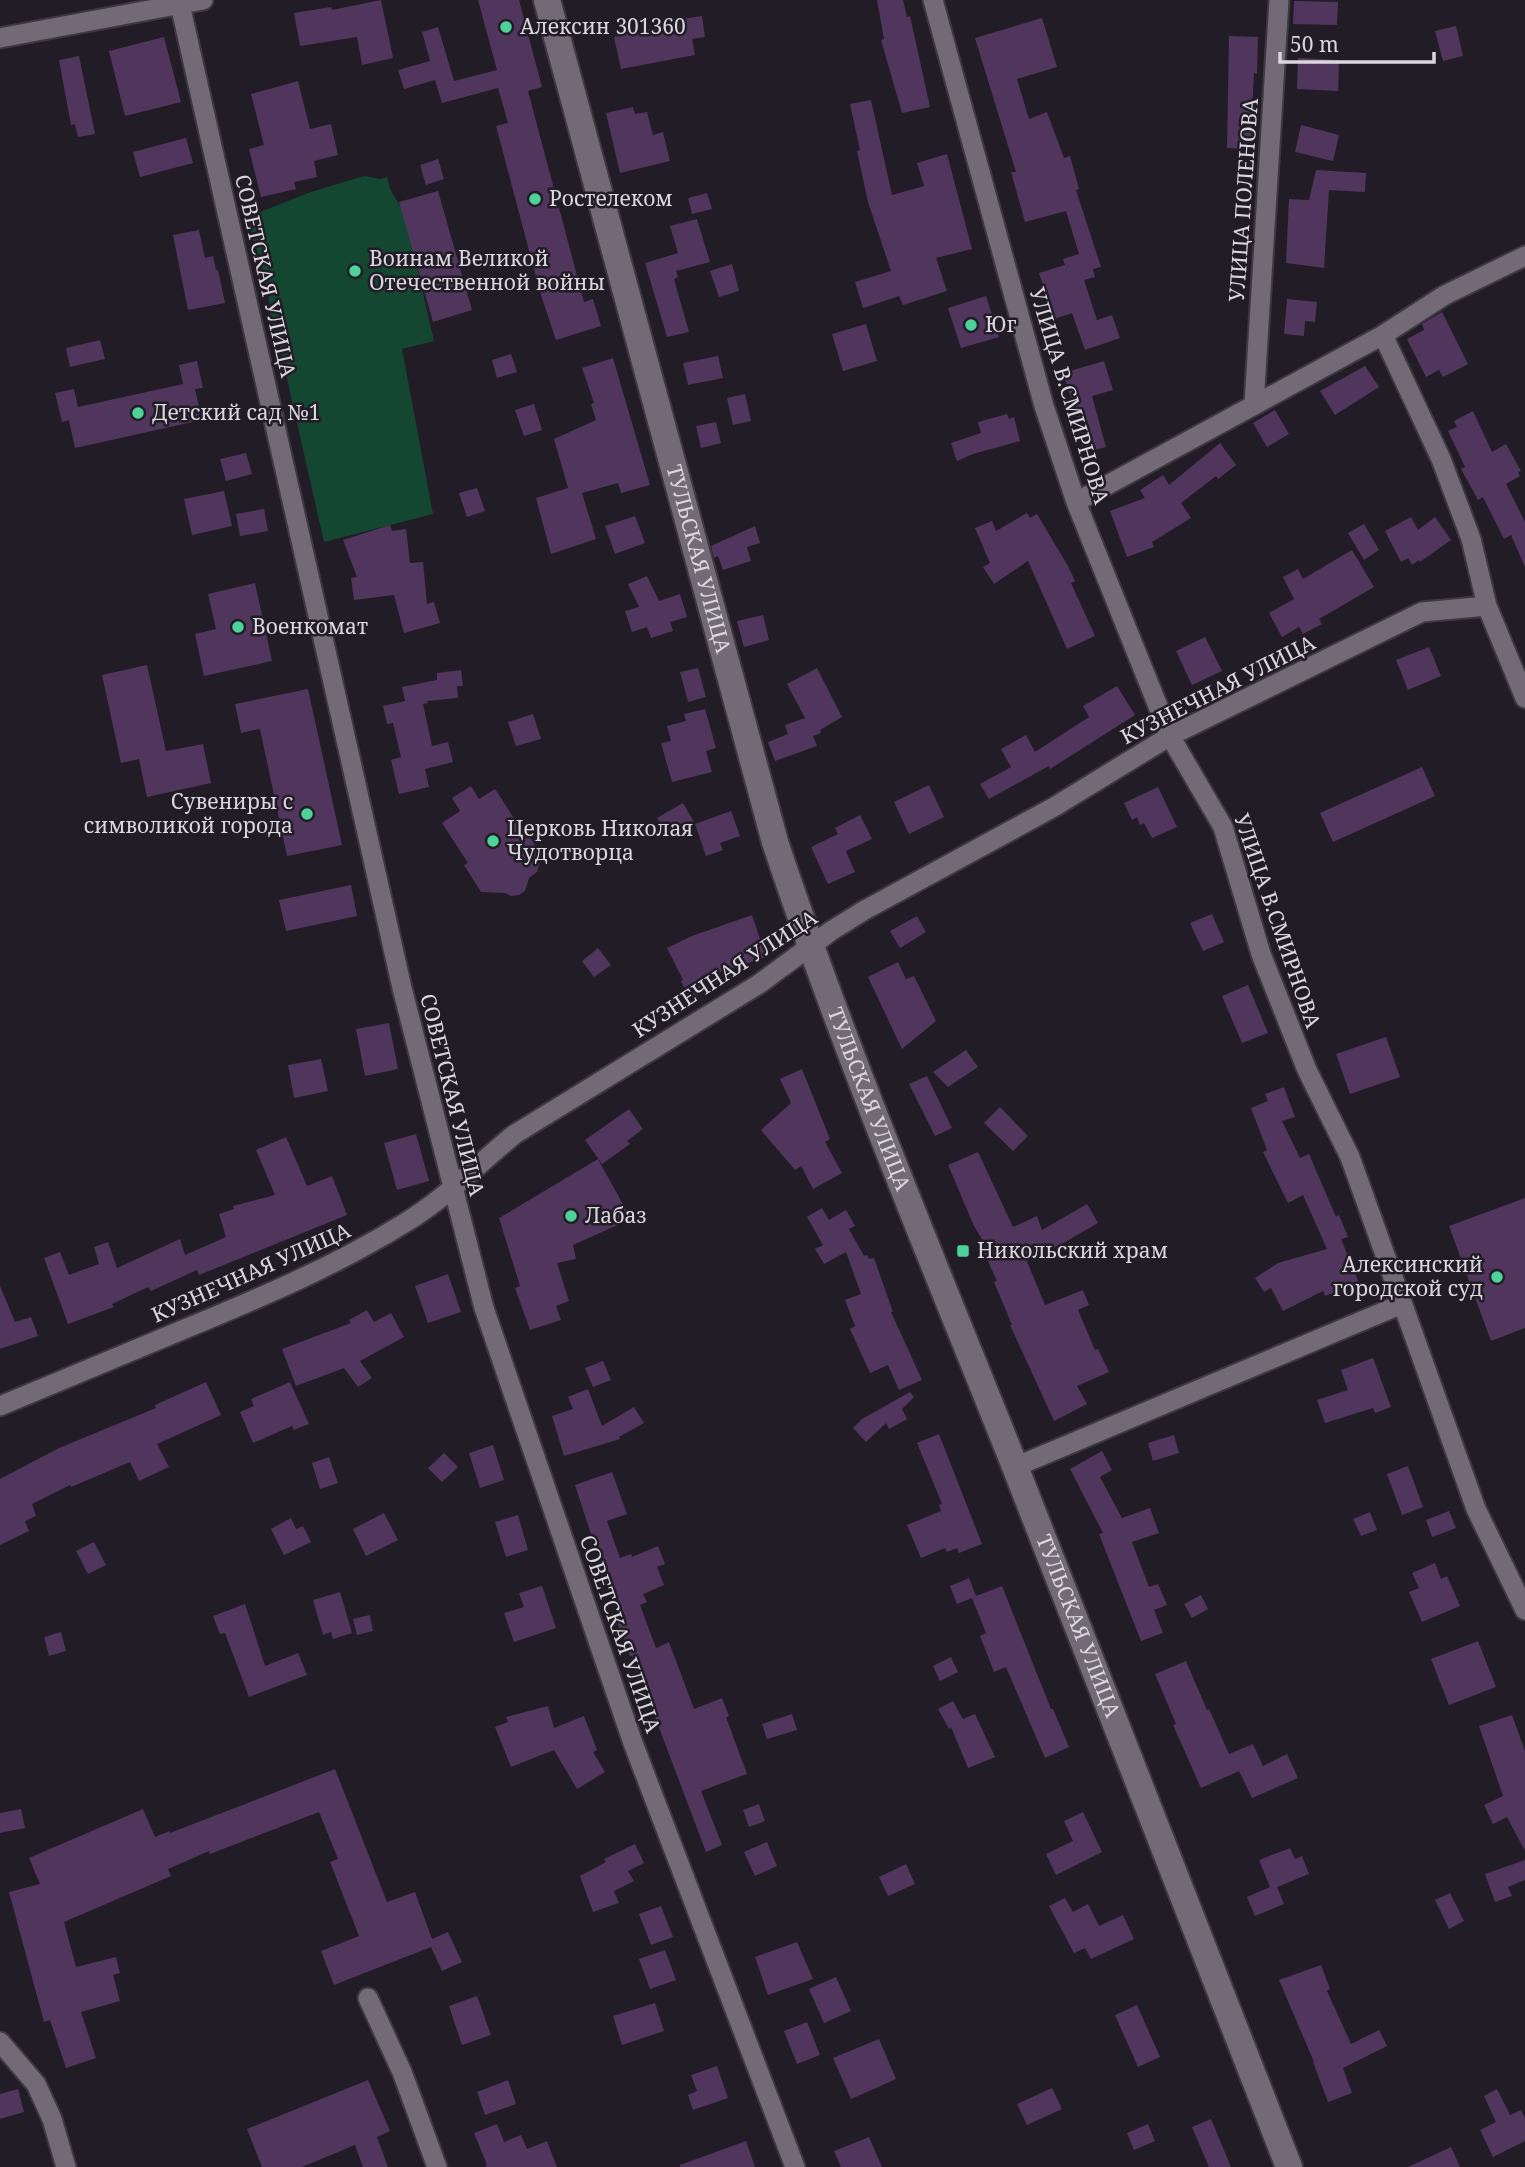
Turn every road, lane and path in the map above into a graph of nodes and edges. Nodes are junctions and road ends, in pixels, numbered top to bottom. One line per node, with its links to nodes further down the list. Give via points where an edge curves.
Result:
1 (204, 0): 5 (street)
2 (547, 0): 14 (main road, ТУЛЬСКАЯ УЛИЦА, via 775,842)
3 (933, 0): 10 (street, УЛИЦА В.СМИРНОВА, via 1044,406)
4 (1279, 0): 9 (street, УЛИЦА ПОЛЕНОВА)
5 (180, 2): 6 (street); 15 (street, СОВЕТСКАЯ УЛИЦА, via 402,988)
6 (0, 38)
7 (1525, 256): 8 (street, via 1445,295)
8 (1383, 335): 9 (street); 11 (street, via 1445,470 1471,539)
9 (1254, 404): 10 (street)
10 (1076, 502): 13 (street, УЛИЦА В.СМИРНОВА)
11 (1487, 606): 12 (street); 13 (street, КУЗНЕЧНАЯ УЛИЦА, via 1422,612)
12 (1525, 698)
13 (1170, 736): 14 (street, КУЗНЕЧНАЯ УЛИЦА, via 1054,807 863,911); 16 (street, УЛИЦА В.СМИРНОВА, via 1223,827 1261,954 1307,1070 1350,1157)
14 (810, 947): 15 (street, КУЗНЕЧНАЯ УЛИЦА, via 759,984 515,1134); 18 (main road, ТУЛЬСКАЯ УЛИЦА)
15 (452, 1190): 17 (street, КУЗНЕЧНАЯ УЛИЦА, via 406,1223 287,1286); 24 (street, СОВЕТСКАЯ УЛИЦА, via 484,1308 633,1743)
16 (1402, 1304): 18 (street); 19 (street, УЛИЦА В.СМИРНОВА, via 1476,1509)
17 (0, 1406)
18 (1015, 1467): 25 (main road, ТУЛЬСКАЯ УЛИЦА)
19 (1525, 1609)
20 (368, 1998): 23 (street, via 402,2072)
21 (0, 2042): 22 (street, via 36,2084)
22 (66, 2167)
23 (437, 2167)
24 (795, 2167)
25 (1289, 2167)

